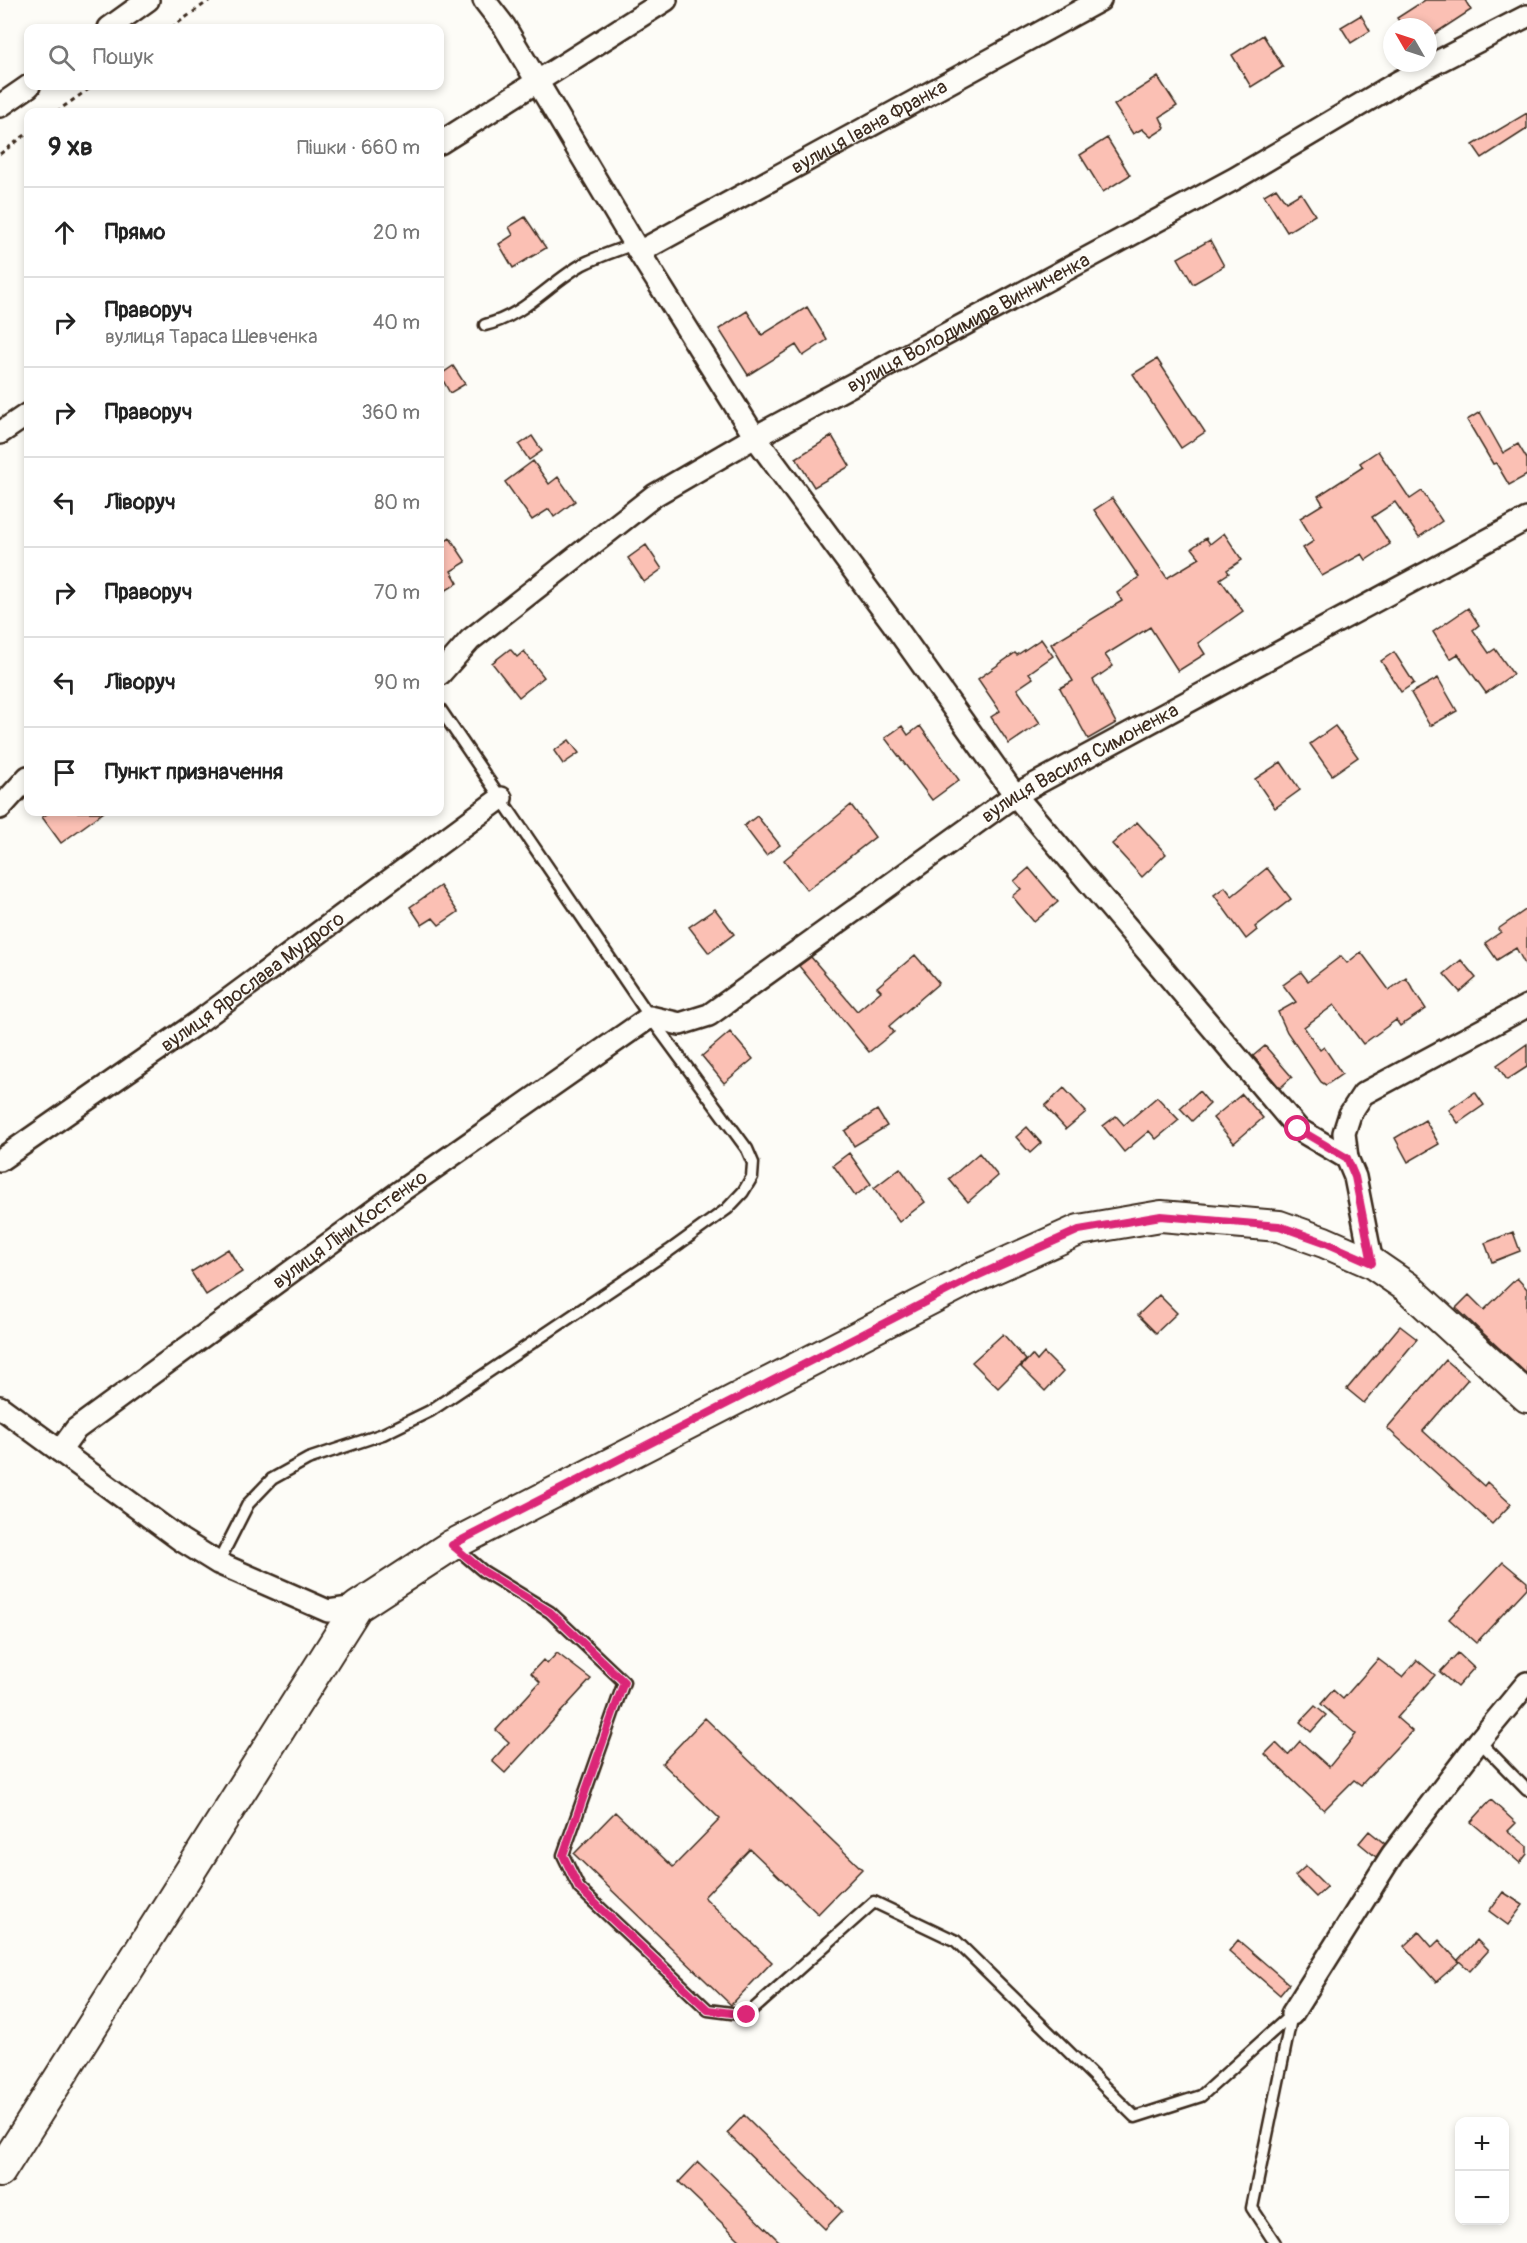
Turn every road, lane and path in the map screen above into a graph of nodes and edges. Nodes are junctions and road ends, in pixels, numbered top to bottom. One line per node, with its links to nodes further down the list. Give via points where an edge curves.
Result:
1 (148, 0): 7 (street)
2 (210, 0): 8 (path)
3 (484, 0): 9 (street)
4 (666, 0): 9 (street)
5 (1100, 0): 17 (street, вулиця Івана Франка)
6 (1527, 16): 21 (street, вулиця Володимира Винниченка, via 1400,81 1236,177)
7 (115, 24)
8 (177, 24)
9 (538, 81): 15 (street); 17 (street)
10 (24, 89): 12 (street)
11 (87, 90): 13 (path)
12 (0, 106)
13 (62, 108)
14 (24, 136): 16 (path)
15 (444, 140)
16 (0, 153)
17 (637, 248): 18 (lane, via 584,264 516,313); 21 (street)
18 (485, 325)
19 (24, 417): 20 (street)
20 (0, 433)
21 (754, 437): 23 (street, вулиця Володимира Винниченка, via 655,495 470,640); 26 (street)
22 (1527, 519): 26 (street, вулиця Василя Симоненка)
23 (444, 669)
24 (444, 715): 27 (lane)
25 (24, 781): 28 (street)
26 (1015, 795): 30 (street, вулиця Василя Симоненка, via 709,1015 680,1024); 31 (street, via 1298,1129)
27 (501, 798): 30 (lane); 32 (street, вулиця Ярослава Мудрого, via 201,1020)
28 (0, 808)
29 (1527, 1006): 31 (street, via 1363,1094 1344,1133)
30 (650, 1017): 36 (street, вулиця Ліни Костенко, via 401,1191 76,1429); 38 (lane, via 747,1149 753,1163 752,1178 743,1192 702,1228 452,1398 383,1434 308,1459 272,1479 248,1504)
31 (1347, 1158): 33 (street, via 1355,1177)
32 (0, 1160)
33 (1372, 1263): 34 (street, via 1407,1287); 37 (street, via 1279,1226 1161,1216 1079,1230 970,1279)
34 (1527, 1397)
35 (0, 1407): 36 (street)
36 (60, 1451): 38 (street)
37 (452, 1545): 39 (street); 43 (lane, via 483,1571 550,1612 624,1682 563,1855 579,1888 708,2010 747,2015 874,1902 956,1941 1135,2117 1201,2096)
38 (218, 1563): 39 (street, via 328,1611)
39 (357, 1607): 44 (street)
40 (1527, 1683): 41 (street)
41 (1479, 1741): 42 (lane); 43 (street, via 1392,1855)
42 (1527, 1790)
43 (1292, 2014): 45 (lane, via 1252,2208)
44 (0, 2172)
45 (1275, 2243)

